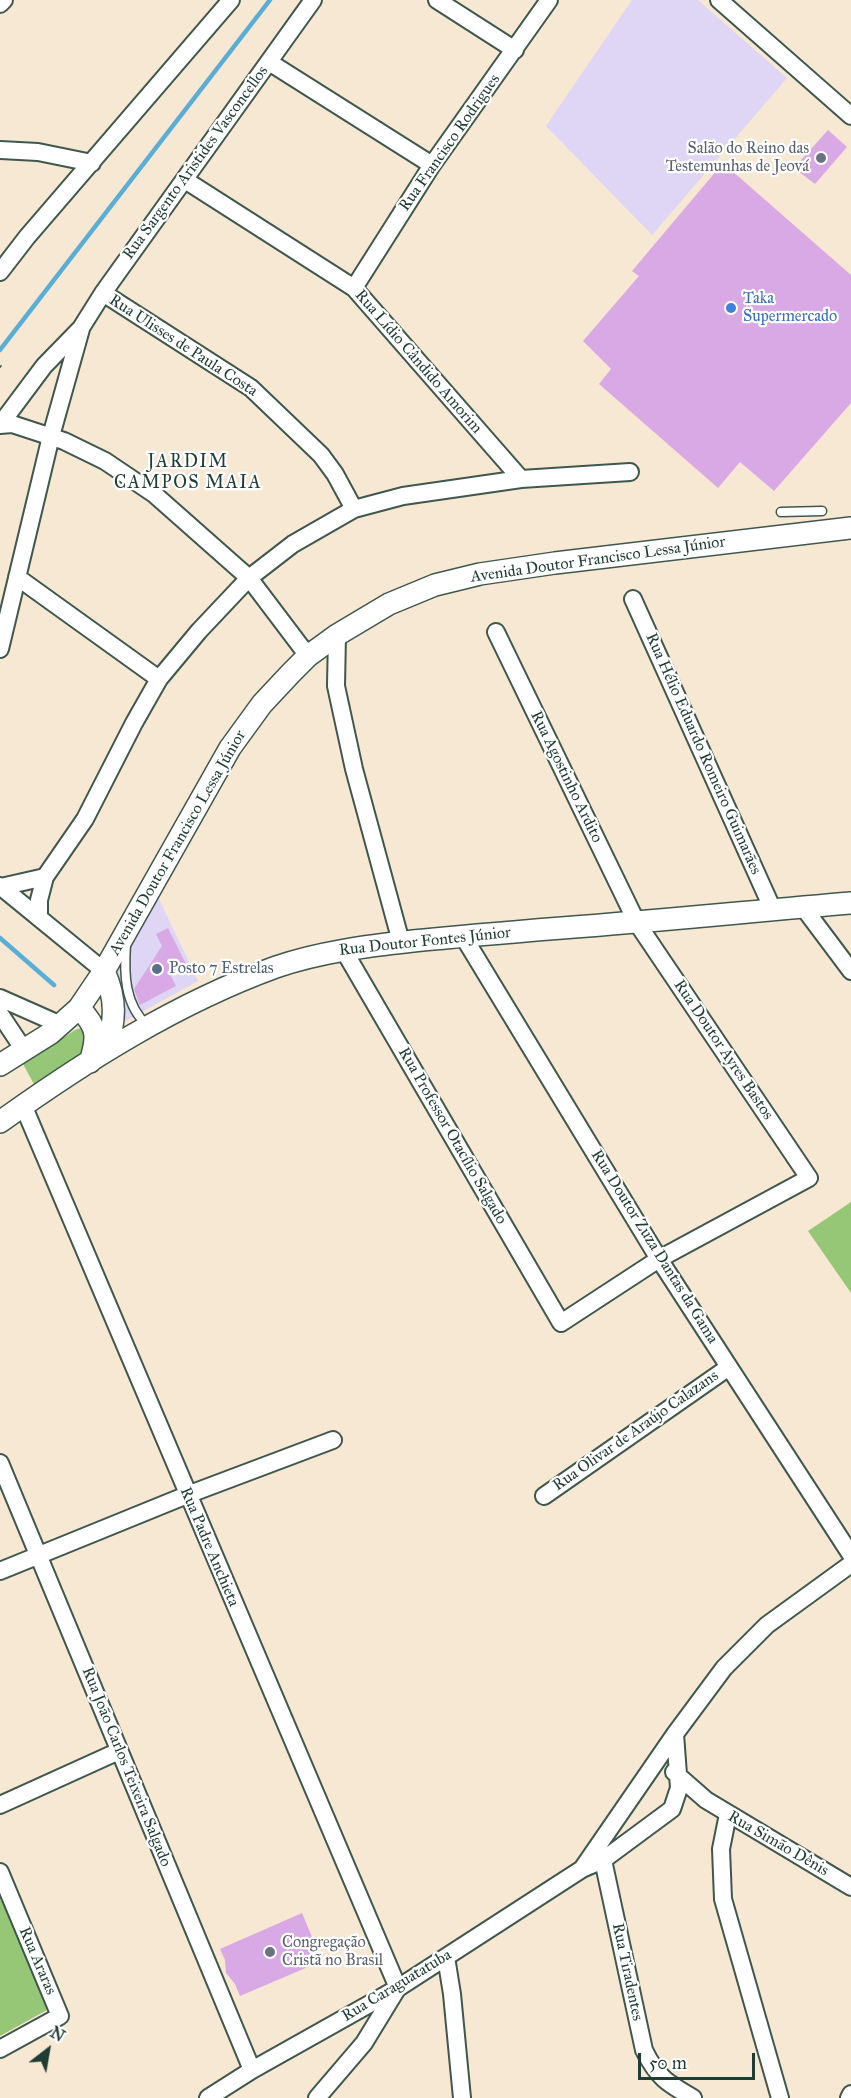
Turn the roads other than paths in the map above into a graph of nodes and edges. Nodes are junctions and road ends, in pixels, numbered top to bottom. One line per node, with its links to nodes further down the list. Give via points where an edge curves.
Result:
1 (3, 0): 7 (street)
2 (231, 0): 12 (street)
3 (313, 0): 9 (street, Rua Sargento Aristides Vasconcellos)
4 (437, 0): 8 (street)
5 (549, 0): 8 (street, Rua Francisco Rodrigues)
6 (719, 0): 10 (street)
7 (0, 4)
8 (515, 50): 13 (street, Rua Francisco Rodrigues)
9 (269, 62): 13 (street); 14 (street, Rua Sargento Aristides Vasconcellos)
10 (851, 116)
11 (0, 150): 12 (street, via 38,152)
12 (93, 163): 15 (street)
13 (432, 165): 16 (street, Rua Francisco Rodrigues)
14 (184, 180): 16 (street, Rua Lídio Cândido Amorim); 17 (street, Rua Sargento Aristides Vasconcellos)
15 (0, 272)
16 (354, 288): 22 (street, Rua Lídio Cândido Amorim)
17 (103, 293): 18 (street, Rua Sargento Aristides Vasconcellos); 23 (street, Rua Ulisses de Paula Costa, via 251,388 321,455)
18 (81, 328): 19 (street, Rua Sargento Aristides Vasconcellos, via 44,366); 20 (street, Rua Sargento Aristides Vasconcellos)
19 (0, 425): 20 (street, Rua Sargento Aristides Vasconcellos, via 12,424)
20 (51, 436): 27 (street, Rua Sargento Aristides Vasconcellos); 28 (street, via 105,461 154,494)
21 (630, 472): 22 (street)
22 (521, 479): 23 (street, via 403,496)
23 (354, 509): 28 (street, via 293,544)
24 (822, 511): 25 (lane)
25 (781, 512)
26 (851, 528): 31 (street, Avenida Doutor Francisco Lessa Júnior, via 480,574 435,585 389,604)
27 (17, 577): 32 (street, Rua Sargento Aristides Vasconcellos); 34 (street)
28 (249, 578): 33 (street); 34 (street)
29 (633, 599): 39 (street, Rua Hélio Eduardo Romeiro Guimarães)
30 (496, 632): 41 (street, Rua Agostinho Ardito)
31 (337, 635): 33 (street, Avenida Doutor Francisco Lessa Júnior); 44 (street, via 336,686)
32 (0, 649)
33 (308, 656): 42 (street, Avenida Doutor Francisco Lessa Júnior, via 262,704 230,748)
34 (159, 679): 35 (street, via 85,819)
35 (45, 877): 36 (street); 40 (street)
36 (1, 887): 40 (street)
37 (851, 903): 38 (street, Rua Doutor Fontes Júnior)
38 (803, 907): 39 (street, Rua Doutor Fontes Júnior); 47 (street)
39 (773, 910): 41 (street, Rua Doutor Fontes Júnior)
40 (39, 918): 46 (street)
41 (636, 923): 43 (street, Rua Doutor Fontes Júnior); 58 (street, Rua Doutor Ayres Bastos, via 809,1178)
42 (127, 931): 46 (street, Avenida Doutor Francisco Lessa Júnior); 52 (lane, via 128,996 136,1013)
43 (463, 936): 44 (street, Rua Doutor Fontes Júnior); 58 (street, Rua Doutor Zuza Dantas da Gama)
44 (401, 942): 45 (street, Rua Doutor Fontes Júnior)
45 (343, 950): 52 (street, Rua Doutor Fontes Júnior, via 277,967 203,997); 58 (street, Rua Professor Otacílio Salgado, via 561,1323)
46 (105, 971): 49 (street, Avenida Doutor Francisco Lessa Júnior); 53 (street, via 114,1003)
47 (851, 971)
48 (0, 998): 51 (street)
49 (79, 1008): 51 (street, Avenida Doutor Francisco Lessa Júnior); 55 (street, via 95,1032)
50 (0, 1014): 54 (street)
51 (61, 1025): 54 (street, Avenida Doutor Francisco Lessa Júnior)
52 (149, 1026): 53 (street, Rua Doutor Fontes Júnior)
53 (108, 1050): 55 (street, Rua Doutor Fontes Júnior)
54 (11, 1058)
55 (90, 1062): 56 (street, Rua Doutor Fontes Júnior)
56 (28, 1101): 57 (street, Rua Doutor Fontes Júnior); 62 (street, Rua Padre Anchieta)
57 (0, 1122)
58 (659, 1259): 59 (street, Rua Doutor Zuza Dantas da Gama)
59 (729, 1367): 63 (street, Rua Olivar de Araújo Calazans); 65 (street, Rua Doutor Zuza Dantas da Gama)
60 (333, 1440): 62 (street)
61 (0, 1463): 64 (street, Rua João Carlos Teixeira Salgado)
62 (187, 1495): 64 (street); 82 (street, Rua Padre Anchieta)
63 (544, 1496)
64 (39, 1555): 67 (street); 69 (street, Rua João Carlos Teixeira Salgado)
65 (851, 1555)
66 (851, 1564): 68 (street, Rua Caraguatatuba, via 766,1625 724,1668)
67 (0, 1571)
68 (675, 1734): 70 (street, Rua Caraguatatuba); 71 (street)
69 (119, 1751): 73 (street); 86 (street, Rua João Carlos Teixeira Salgado)
70 (652, 1768): 71 (street); 75 (street, Rua Caraguatatuba)
71 (678, 1774): 72 (street, Rua Simão Dênis); 74 (street, via 679,1788)
72 (706, 1800): 74 (street); 76 (street, Rua Simão Dênis)
73 (0, 1805)
74 (672, 1809): 77 (street, Rua Caraguatatuba)
75 (621, 1812): 77 (street, via 627,1826); 78 (street, Rua Caraguatatuba)
76 (728, 1814): 80 (street, Rua Simão Dênis); 91 (street, via 721,1849 723,1899)
77 (638, 1834): 78 (street, Rua Caraguatatuba)
78 (600, 1853): 81 (street, Rua Caraguatatuba, via 582,1869); 90 (street, Rua Tiradentes, via 644,2050 653,2070)
79 (0, 1872): 85 (street, Rua Araras, via 60,2016)
80 (851, 1887)
81 (446, 1957): 82 (street, Rua Caraguatatuba); 89 (street)
82 (398, 1988): 83 (street, Rua Caraguatatuba); 84 (street)
83 (340, 2020): 84 (street, via 352,2025); 86 (street, Rua Caraguatatuba)
84 (364, 2043): 88 (street)
85 (0, 2049)
86 (252, 2070): 87 (street, Rua Caraguatatuba)
87 (208, 2098)
88 (317, 2098)
89 (462, 2098)
90 (693, 2098)
91 (780, 2098)

